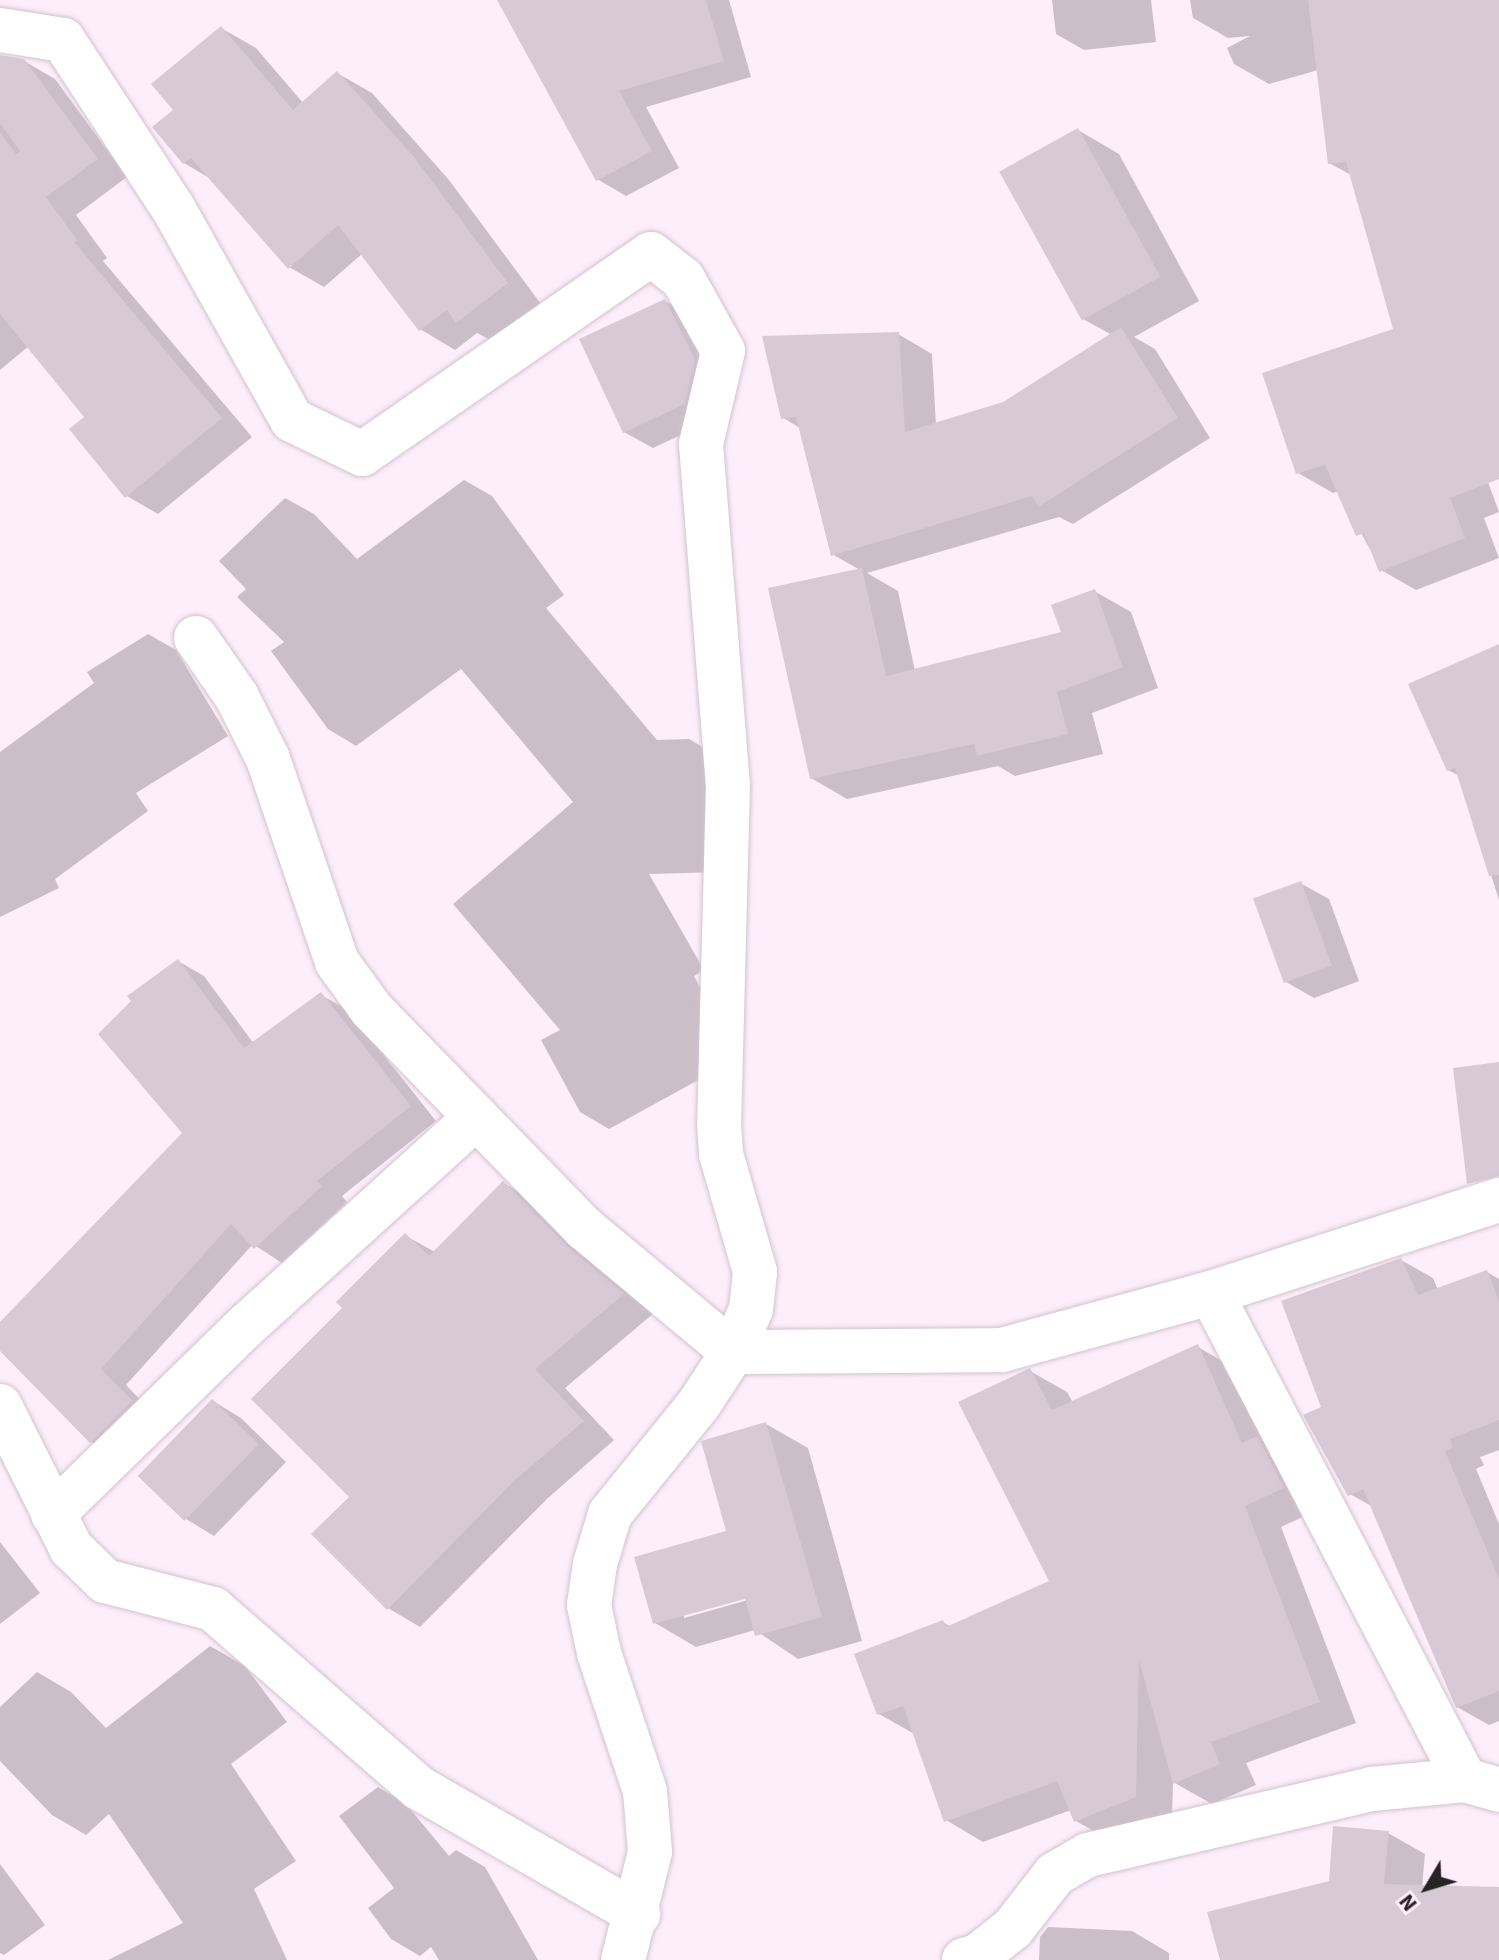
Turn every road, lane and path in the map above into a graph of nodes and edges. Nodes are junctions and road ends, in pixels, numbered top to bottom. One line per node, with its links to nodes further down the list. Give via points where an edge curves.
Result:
1 (0, 30): 6 (street, via 63,40 173,208 292,420 362,454 651,254 683,279 717,339 723,351 701,444 728,784 720,1139 755,1272 751,1309)
2 (196, 638): 3 (street, via 237,697 268,759 337,962 372,1010)
3 (476, 1117): 6 (street, via 584,1228); 8 (street, via 248,1324)
4 (1499, 1200): 5 (street)
5 (1211, 1293): 6 (street, via 1002,1350); 9 (street)
6 (733, 1352): 10 (street, via 699,1404 610,1514 595,1564 589,1605 599,1653 645,1791 650,1852)
7 (0, 1406): 8 (street)
8 (53, 1514): 10 (street, via 71,1548 105,1581 213,1609 419,1788)
9 (1482, 1785): 12 (street, via 1372,1789 1088,1855 1055,1874 1013,1928 978,1956)
10 (638, 1914): 11 (street)
11 (623, 1960)
12 (964, 1960)

